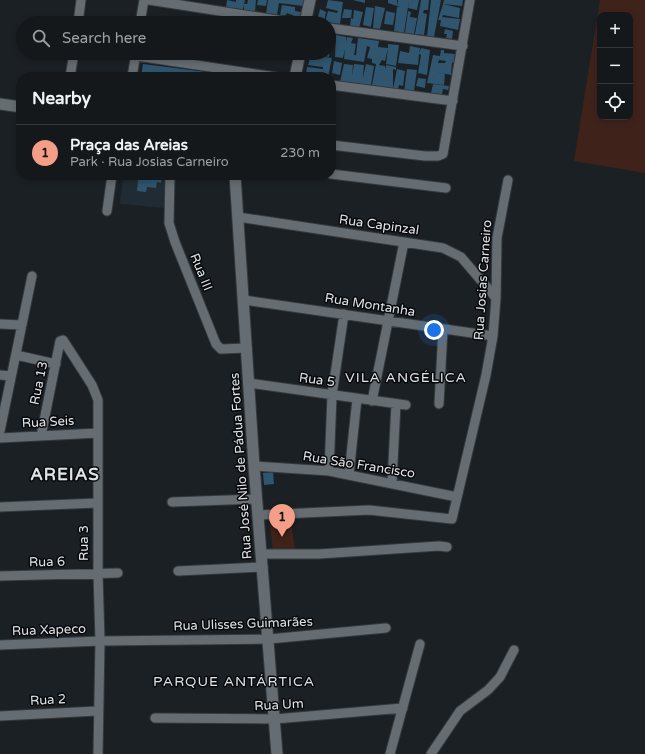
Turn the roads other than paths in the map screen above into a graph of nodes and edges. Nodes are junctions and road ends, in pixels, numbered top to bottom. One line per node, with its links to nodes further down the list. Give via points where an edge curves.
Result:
1 (81, 0): 6 (street)
2 (144, 0): 7 (street)
3 (150, 0): 8 (street)
4 (310, 0): 9 (street)
5 (470, 0): 11 (street)
6 (79, 16)
7 (141, 16)
8 (252, 16)
9 (307, 16)
10 (336, 29): 11 (street)
11 (462, 46): 21 (street)
12 (73, 60): 16 (street)
13 (135, 60): 17 (street)
14 (173, 60): 18 (street)
15 (299, 60): 19 (street)
16 (71, 72)
17 (133, 72)
18 (246, 72)
19 (296, 72)
20 (336, 86): 21 (street)
21 (453, 102): 24 (street, via 442,154 430,156)
22 (0, 104): 23 (street)
23 (16, 106)
24 (336, 146)
25 (336, 175): 30 (street)
26 (111, 180): 31 (street)
27 (170, 180): 44 (street, Rua III, via 169,223 216,344 221,349)
28 (236, 180): 32 (street, Rua José Nilo de Pádua Fortes)
29 (508, 180): 35 (street, Rua Josias Carneiro, via 497,238)
30 (446, 188)
31 (106, 211)
32 (238, 217): 33 (street, Rua Capinzal); 36 (street, Rua José Nilo de Pádua Fortes)
33 (404, 242): 35 (street, Rua Capinzal, via 455,252); 38 (street)
34 (32, 276): 40 (street)
35 (496, 298): 42 (street, Rua Josias Carneiro)
36 (244, 300): 37 (street, Rua Montanha); 44 (street, Rua José Nilo de Pádua Fortes)
37 (344, 314): 38 (street, Rua Montanha); 50 (street)
38 (389, 321): 41 (street, Rua Montanha); 52 (street)
39 (0, 324): 40 (street)
40 (22, 326): 45 (street)
41 (443, 330): 42 (street, Rua Montanha); 54 (street)
42 (493, 336): 64 (street, Rua Josias Carneiro)
43 (64, 341): 46 (street, Rua 13, via 60,341); 57 (street, Rua 3, via 96,394)
44 (247, 348): 49 (street, Rua José Nilo de Pádua Fortes)
45 (16, 355): 46 (street); 48 (street)
46 (56, 364): 58 (street, Rua 13)
47 (0, 375): 48 (street)
48 (11, 376): 56 (street)
49 (249, 383): 50 (street, Rua 5); 60 (street, Rua José Nilo de Pádua Fortes)
50 (332, 395): 51 (street, Rua 5); 61 (street)
51 (357, 399): 52 (street, Rua 5); 62 (street)
52 (372, 401): 53 (street, Rua 5)
53 (396, 404): 55 (street, Rua 5); 63 (street)
54 (439, 404)
55 (406, 405)
56 (0, 431)
57 (98, 433): 58 (street, Rua Seis); 67 (street, Rua 3)
58 (41, 436): 59 (street, Rua Seis)
59 (0, 438)
60 (254, 466): 61 (street, Rua São Francisco); 65 (street, Rua José Nilo de Pádua Fortes)
61 (329, 471): 62 (street, Rua São Francisco)
62 (349, 474): 63 (street, Rua São Francisco)
63 (392, 482): 64 (street, Rua São Francisco)
64 (457, 497): 69 (street, Rua Josias Carneiro, via 452,519 369,510)
65 (257, 498): 66 (street); 69 (street, Rua José Nilo de Pádua Fortes)
66 (172, 502)
67 (97, 503): 68 (street); 75 (street, Rua 3)
68 (0, 507)
69 (259, 515): 71 (street, Rua José Nilo de Pádua Fortes)
70 (447, 547): 71 (street, via 319,554)
71 (262, 554): 72 (street, Rua José Nilo de Pádua Fortes)
72 (263, 567): 73 (street); 78 (street, Rua José Nilo de Pádua Fortes)
73 (178, 570)
74 (118, 573): 75 (street, Rua 6)
75 (98, 574): 76 (street, Rua 6); 79 (street, Rua 3)
76 (0, 576)
77 (386, 628): 78 (street, Rua Ulisses Guimarães)
78 (269, 638): 79 (street, Rua Ulisses Guimarães); 87 (street, Rua José Nilo de Pádua Fortes)
79 (100, 641): 81 (street, Rua Xapeco); 84 (street, Rua 3)
80 (420, 644): 83 (street)
81 (0, 645)
82 (514, 650): 91 (street, via 500,677 488,690 460,711)
83 (403, 708): 87 (street, Rua Um); 90 (street)
84 (97, 711): 85 (street, Rua 2); 88 (street, Rua 3)
85 (0, 716)
86 (155, 718): 87 (street, Rua Um)
87 (275, 719): 89 (street, Rua José Nilo de Pádua Fortes)
88 (98, 754)
89 (277, 754)
90 (390, 754)
91 (431, 754)

